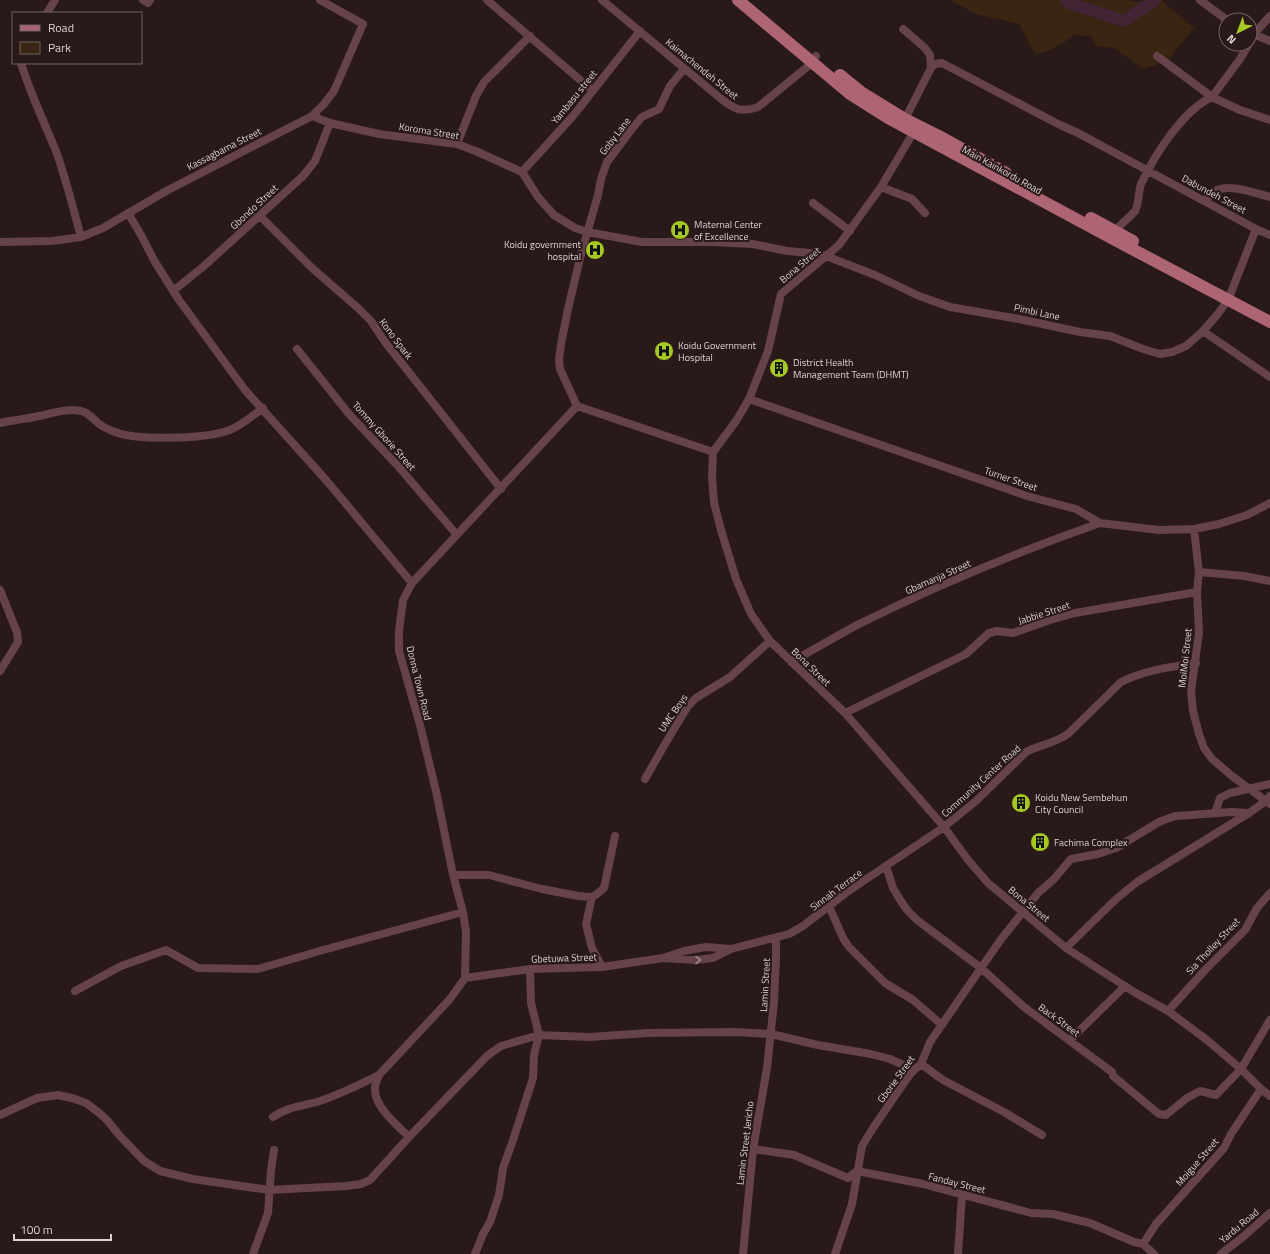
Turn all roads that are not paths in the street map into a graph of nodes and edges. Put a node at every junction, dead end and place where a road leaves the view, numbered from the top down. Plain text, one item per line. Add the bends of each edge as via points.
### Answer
1 (55, 0) edge
2 (320, 0) edge
3 (487, 0) edge
4 (602, 0) edge
5 (738, 0) edge
6 (750, 0) edge
7 (1200, 0) edge
8 (48, 12) edge
9 (1218, 13) edge
10 (1270, 16) edge
11 (764, 17) junction
12 (903, 29) dead end
13 (1258, 30) edge
14 (640, 31) junction
15 (530, 36) junction
16 (1258, 39) edge
17 (1270, 41) edge
18 (1244, 52) edge
19 (1157, 56) dead end
20 (814, 59) junction
21 (21, 64) edge
22 (931, 68) junction
23 (684, 69) junction
24 (593, 90) junction
25 (1212, 97) junction
26 (312, 116) junction
27 (905, 119) junction
28 (1270, 120) edge
29 (330, 122) junction
30 (916, 129) junction
31 (456, 144) junction
32 (1148, 171) junction
33 (522, 172) junction
34 (881, 187) junction
35 (1270, 197) edge
36 (1204, 201) junction
37 (814, 203) dead end
38 (1062, 207) junction
39 (925, 213) dead end
40 (128, 214) junction
41 (260, 216) junction
42 (1256, 229) junction
43 (850, 231) junction
44 (587, 232) junction
45 (1115, 235) junction
46 (1270, 235) edge
47 (81, 236) junction
48 (0, 242) edge
49 (826, 256) junction
50 (173, 291) junction
51 (1230, 297) junction
52 (1270, 314) edge
53 (1270, 322) edge
54 (1203, 331) junction
55 (297, 349) dead end
56 (1270, 377) edge
57 (749, 399) junction
58 (577, 406) junction
59 (263, 408) junction
60 (0, 423) edge
61 (713, 452) junction
62 (501, 489) junction
63 (1270, 503) edge
64 (1100, 523) junction
65 (1194, 529) junction
66 (457, 535) junction
67 (1199, 572) junction
68 (1270, 581) edge
69 (412, 583) junction
70 (0, 590) edge
71 (1197, 592) junction
72 (770, 641) junction
73 (791, 662) junction
74 (1196, 663) junction
75 (0, 671) edge
76 (845, 713) junction
77 (645, 780) dead end
78 (1270, 784) edge
79 (1248, 789) junction
80 (1269, 801) edge
81 (1215, 813) junction
82 (1249, 813) junction
83 (944, 827) junction
84 (615, 836) dead end
85 (886, 866) junction
86 (453, 876) junction
87 (1270, 893) edge
88 (592, 897) junction
89 (829, 906) junction
90 (463, 912) junction
91 (1023, 912) junction
92 (776, 938) junction
93 (1066, 948) junction
94 (731, 949) junction
95 (663, 958) junction
96 (602, 967) junction
97 (981, 968) junction
98 (530, 969) junction
99 (466, 978) junction
100 (1125, 986) junction
101 (75, 991) dead end
102 (1168, 1011) junction
103 (1270, 1020) edge
104 (942, 1025) junction
105 (771, 1034) junction
106 (539, 1035) junction
107 (1070, 1040) junction
108 (920, 1064) junction
109 (1241, 1069) junction
110 (911, 1073) junction
111 (379, 1075) junction
112 (1261, 1089) junction
113 (1270, 1096) edge
114 (0, 1115) edge
115 (274, 1116) dead end
116 (1042, 1135) dead end
117 (409, 1136) junction
118 (753, 1149) junction
119 (274, 1150) dead end
120 (857, 1171) junction
121 (269, 1190) junction
122 (962, 1194) junction
123 (1270, 1213) edge
124 (1143, 1244) junction
125 (252, 1254) edge
126 (475, 1254) edge
127 (743, 1254) edge
128 (835, 1254) edge
129 (958, 1254) edge
130 (1154, 1254) edge
131 (1221, 1254) edge

1 - 8 street
2 - 26 street, Kassagbama Street via 363,24 334,91
3 - 15 street
4 - 14 street, Kaimachendeh Street
5 - 11 main road
6 - 11 main road
7 - 9 street
10 - 13 street
11 - 20 main road
12 - 22 street via 926,48 930,55
14 - 23 street, Kaimachendeh Street
14 - 24 street, Yambasu street
15 - 24 street
15 - 31 street via 484,82
16 - 17 street
18 - 25 street
19 - 25 street
20 - 23 street, Kaimachendeh Street via 758,107 748,110 731,106
20 - 27 main road, Main Kainkordu Road
20 - 30 main road via 862,103
21 - 47 street via 66,181
22 - 27 street
22 - 32 street, Dabundeh Street via 942,63
23 - 44 street, Goby Lane via 670,86 659,109 642,117 607,162 600,179
24 - 33 street, Yambasu street
25 - 28 street
25 - 32 street via 1193,110 1167,139
26 - 29 street, Koroma Street
26 - 40 street, Kassagbama Street via 168,190
27 - 30 main road, Main Kainkordu Road
29 - 31 street, Koroma Street via 379,134
29 - 41 street, Gbondo Street via 310,168
30 - 34 street, Bona Street
30 - 38 main road, Main Kainkordu Road
30 - 38 main road, Main Kainkordu Road via 933,143
31 - 33 street, Koroma Street
32 - 36 street, Dabundeh Street
32 - 45 street via 1141,185 1135,211
33 - 44 street via 538,197 554,215
34 - 39 street via 912,198
34 - 43 street, Bona Street
35 - 36 street via 1222,189
36 - 42 street, Dabundeh Street
37 - 43 street
38 - 45 main road, Main Kainkordu Road
40 - 47 street, Kassagbama Street
40 - 50 street
41 - 50 street, Gbondo Street
41 - 62 street, Kono Spark via 312,268 371,321
42 - 46 street, Dabundeh Street
42 - 51 street, Pimbi Lane
43 - 49 street, Bona Street
44 - 49 street, Pimbi Lane via 642,242 753,244
44 - 58 street, Goby Lane via 560,344 559,360 560,369
45 - 51 main road, Main Kainkordu Road
47 - 48 street, Kassagbama Street via 52,241
49 - 54 street, Pimbi Lane via 950,307 1110,336 1160,354 1186,346
49 - 57 street, Bona Street via 781,294 768,351
50 - 59 street via 245,390
51 - 52 main road, Main Kainkordu Road
51 - 53 main road
51 - 54 street, Pimbi Lane
54 - 56 street
55 - 66 street, Tommy Gborie Street via 349,414
57 - 61 street, Bona Street
57 - 64 street, Turner Street via 1027,496 1076,509
58 - 61 street
58 - 62 street, Donna Town Road
59 - 60 street via 230,429 187,437 121,434 105,428 83,411 72,410
59 - 69 street
61 - 72 street, Bona Street via 714,503 721,530 736,579 751,614
62 - 66 street, Donna Town Road
63 - 65 street, Turner Street via 1247,515
64 - 65 street, Turner Street via 1159,530
64 - 73 street, Gbamanja Street via 1015,554 930,591 856,625
65 - 67 street, MoiMoi Street
66 - 69 street, Donna Town Road
67 - 68 street
67 - 71 street, MoiMoi Street
69 - 86 street, Donna Town Road via 403,600 399,651 436,791
70 - 75 street via 17,632 18,642
71 - 74 street, MoiMoi Street via 1199,633
71 - 76 street, Jabbie Street via 1075,613 1013,633 989,633 966,654
72 - 73 street, Bona Street
72 - 77 street, UMC Boys via 730,676 688,706
73 - 76 street, Bona Street
74 - 79 street, MoiMoi Street via 1192,691 1198,734 1212,759
74 - 83 street, Community Center Road via 1132,676 1121,682 1068,734 1026,752 976,801
76 - 83 street, Bona Street
78 - 79 street
79 - 80 street, MoiMoi Street
79 - 81 street via 1220,798
80 - 82 street
81 - 82 street, Gborie Street
81 - 91 street, Gborie Street via 1175,816 1159,822 1116,848 1071,859
82 - 93 street via 1137,882
83 - 85 street, Sinnah Terrace
83 - 91 street, Bona Street via 988,883
84 - 88 street via 604,888
85 - 89 street, Sinnah Terrace
85 - 97 street, Back Street via 892,888 907,910
86 - 88 street via 489,875 542,889
86 - 90 street, Donna Town Road
87 - 102 street, Sia Tholley Street via 1257,908 1245,930
88 - 96 street via 586,924 592,948
89 - 92 street, Sinnah Terrace via 803,926
89 - 104 street via 849,947 885,983 912,1000
90 - 99 street, Donna Town Road via 466,932
90 - 101 street via 258,969 198,968 166,950 121,966
91 - 93 street, Bona Street
91 - 97 street, Gborie Street
92 - 94 street, Sinnah Terrace
92 - 105 street, Lamin Street via 776,980
93 - 100 street, Bona Street
94 - 95 street, Sinnah Terrace via 706,946
95 -> 94 street, Sinnah Terrace via 706,960
95 - 96 street, Gbetuwa Street
96 - 98 street, Gbetuwa Street
97 - 104 street, Gborie Street
97 - 107 street, Back Street via 1024,1007
98 - 99 street, Gbetuwa Street
98 - 106 street via 531,1003
99 - 111 street via 450,999
100 - 102 street, Bona Street
100 - 107 street
102 - 109 street, Bona Street
103 - 109 street
104 - 108 street, Gborie Street via 930,1042
105 - 106 street via 648,1033 589,1037
105 - 110 street via 890,1059 908,1067
105 - 118 street, Lamin Street Jericho
106 - 117 street via 494,1050
106 - 126 street via 534,1055 533,1078 503,1168 499,1195
107 - 109 street, Back Street via 1112,1072 1113,1076 1159,1114 1166,1115 1200,1091 1216,1095
108 - 110 street, Gborie Street
108 - 116 street via 943,1080
109 - 112 street, Bona Street
110 - 120 street, Gborie Street via 862,1146
111 - 115 street via 346,1092 286,1109
111 - 117 street via 375,1086 378,1104
112 - 113 street, Bona Street
112 - 124 street, Moigue Street via 1224,1148 1156,1224
114 - 121 street via 38,1098 58,1095 72,1098 86,1103 98,1112 144,1161 160,1171 193,1179
117 - 121 street via 379,1172 361,1184
118 - 120 street, Fanday Street via 794,1155 848,1178
118 - 127 street, Lamin Street Jericho
119 - 121 street
120 - 122 street, Fanday Street
120 - 128 street, Gborie Street via 852,1204
121 - 125 street via 268,1213
122 - 124 street, Fanday Street via 1031,1213 1053,1214 1090,1223
122 - 129 street
123 - 131 street, Yardu Road
124 - 130 street, Fanday Street

